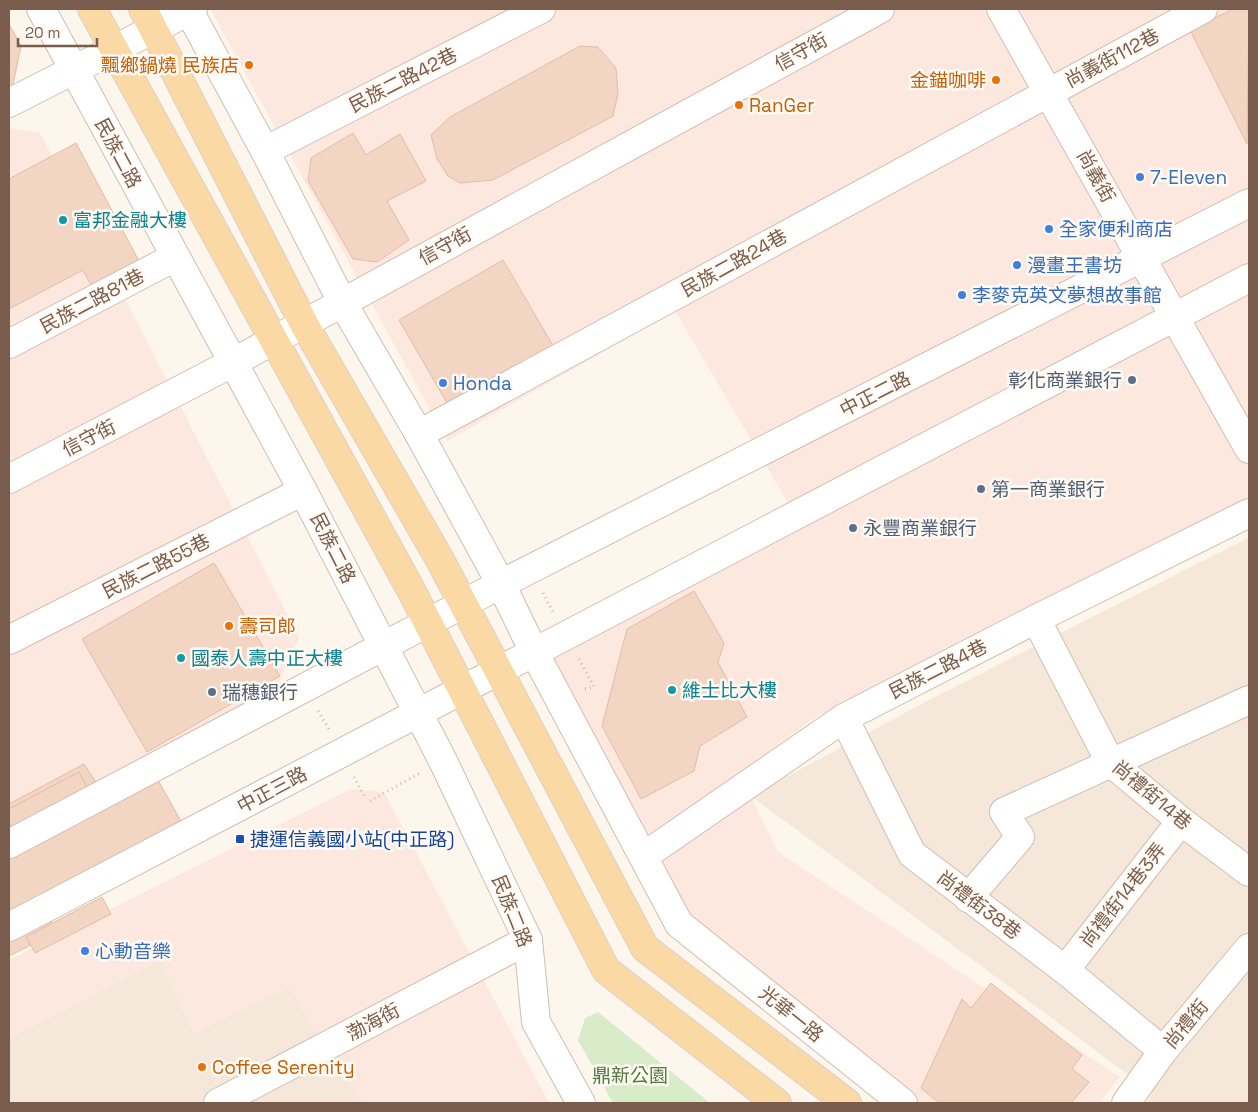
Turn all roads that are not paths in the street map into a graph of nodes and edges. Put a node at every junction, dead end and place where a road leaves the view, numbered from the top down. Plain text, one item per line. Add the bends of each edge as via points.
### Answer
1 (41, 9) edge
2 (92, 9) edge
3 (541, 9) edge
4 (880, 9) edge
5 (1001, 9) edge
6 (1202, 9) edge
7 (190, 10) edge
8 (149, 19) edge
9 (115, 50) junction
10 (74, 71) junction
11 (1049, 92) junction
12 (9, 103) edge
13 (265, 151) junction
14 (1249, 203) edge
15 (174, 257) junction
16 (1142, 258) junction
17 (1249, 278) edge
18 (342, 302) junction
19 (1174, 317) junction
20 (304, 324) junction
21 (272, 339) junction
22 (9, 344) edge
23 (232, 363) junction
24 (420, 434) junction
25 (1249, 449) edge
26 (9, 479) edge
27 (303, 491) junction
28 (1249, 513) edge
29 (501, 584) junction
30 (462, 604) junction
31 (1036, 618) junction
32 (428, 622) junction
33 (9, 640) edge
34 (384, 646) junction
35 (534, 652) junction
36 (497, 672) junction
37 (464, 690) junction
38 (1249, 700) edge
39 (419, 713) junction
40 (844, 718) junction
41 (1110, 762) junction
42 (1181, 821) junction
43 (9, 844) edge
44 (644, 856) junction
45 (1249, 872) edge
46 (968, 898) junction
47 (9, 927) edge
48 (528, 940) junction
49 (1249, 948) edge
50 (1065, 970) junction
51 (1163, 1051) junction
52 (218, 1103) edge
53 (581, 1103) edge
54 (777, 1103) edge
55 (847, 1103) edge
56 (903, 1103) edge
57 (1126, 1103) edge

1 - 10 street, 民族二路
2 - 9 main road
3 - 13 street, 民族二路42巷
4 - 18 street, 信守街
5 - 11 street, 尚義街
6 - 11 street, 尚義街112巷
7 - 8 street
7 - 13 street
8 - 9 street
8 - 20 main road
9 - 10 street
9 - 21 main road
10 - 12 street
10 - 15 street, 民族二路
11 - 16 street, 尚義街
11 - 24 street, 民族二路24巷
13 - 18 street
14 - 16 street, 中正二路
15 - 22 street, 民族二路81巷
15 - 23 street, 民族二路
16 - 19 street, 尚義街
16 - 29 street, 中正二路
17 - 19 street
18 - 20 street, 信守街
18 - 24 street
19 - 25 street, 尚義街
19 - 35 street
20 - 21 street, 信守街
20 - 30 main road via 439,558
21 - 23 street, 信守街
21 - 32 main road
23 - 26 street, 信守街
23 - 27 street, 民族二路
24 - 29 street
27 - 33 street, 民族二路55巷
27 - 34 street, 民族二路
28 - 31 street, 民族二路4巷
29 - 30 street
29 - 35 street
30 - 32 street
30 - 36 main road
31 - 40 street, 民族二路4巷
31 - 41 street, 尚禮街14巷
32 - 34 street
32 - 37 main road
34 - 39 street, 民族二路
34 - 43 street
35 - 36 street, 中正三路
35 - 44 street
36 - 37 street, 中正三路
36 - 55 main road, 光華一路 via 645,948
37 - 39 street, 中正三路
37 - 54 main road via 606,970
38 - 41 street
39 - 47 street, 中正三路
39 - 48 street, 民族二路
40 - 44 street, 民族二路4巷
40 - 46 street, 尚禮街38巷 via 912,854
41 - 42 street, 尚禮街14巷
41 - 46 street via 1004,812 1020,837
42 - 45 street, 尚禮街14巷
42 - 50 street, 尚禮街14巷3弄
44 - 56 street, 光華一路 via 679,924
46 - 50 street, 尚禮街38巷
48 - 52 street, 渤海街
48 - 53 street, 民族二路 via 536,1022
49 - 51 street, 尚禮街
50 - 51 street, 尚禮街38巷
51 - 57 street, 尚禮街

